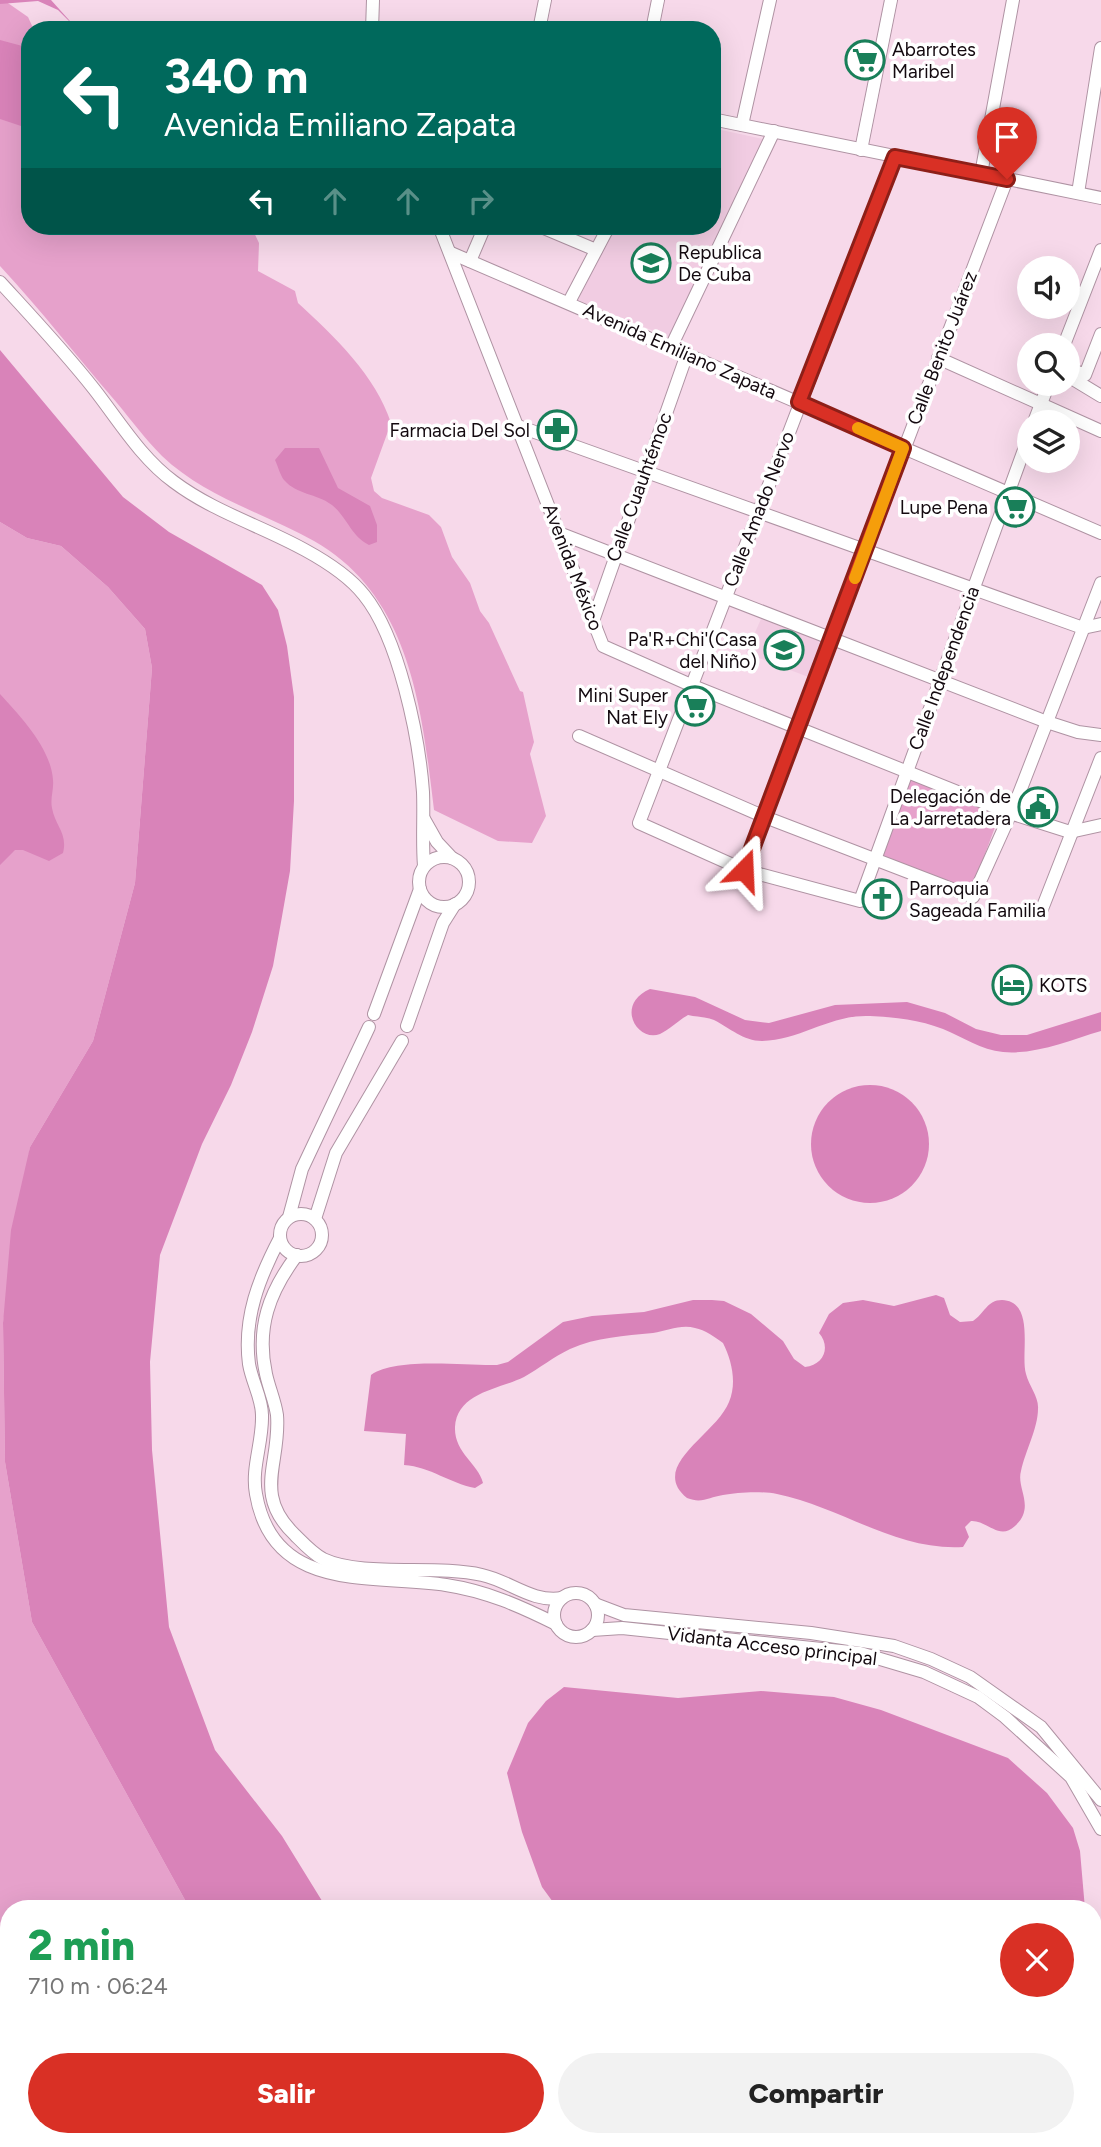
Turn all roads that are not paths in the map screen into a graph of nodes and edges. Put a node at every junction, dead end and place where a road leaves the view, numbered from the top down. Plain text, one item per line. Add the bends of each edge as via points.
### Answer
1 (373, 0) edge
2 (545, 0) edge
3 (658, 0) edge
4 (770, 0) edge
5 (891, 0) edge
6 (1013, 0) edge
7 (372, 21) edge
8 (541, 21) edge
9 (654, 21) edge
10 (1100, 56) edge
11 (721, 121) edge
12 (742, 125) junction
13 (774, 131) junction
14 (861, 150) junction
15 (895, 157) junction
16 (981, 174) junction
17 (1007, 179) junction
18 (1078, 194) junction
19 (1101, 198) edge
20 (443, 235) edge
21 (481, 235) edge
22 (560, 235) edge
23 (604, 235) edge
24 (596, 250) junction
25 (1101, 250) edge
26 (452, 253) junction
27 (470, 261) junction
28 (0, 282) edge
29 (569, 302) junction
30 (1069, 333) edge
31 (1100, 340) edge
32 (671, 347) junction
33 (687, 355) junction
34 (938, 358) junction
35 (1080, 372) edge
36 (1080, 383) edge
37 (1044, 396) edge
38 (1101, 396) edge
39 (799, 402) junction
40 (1041, 404) junction
41 (1039, 410) edge
42 (519, 426) junction
43 (1101, 431) edge
44 (903, 448) junction
45 (1017, 467) edge
46 (643, 473) junction
47 (1007, 492) junction
48 (756, 512) junction
49 (559, 533) junction
50 (1101, 533) edge
51 (864, 551) junction
52 (615, 553) junction
53 (1101, 583) edge
54 (972, 589) junction
55 (726, 598) junction
56 (593, 621) junction
57 (1101, 624) edge
58 (1083, 628) junction
59 (833, 640) junction
60 (940, 680) junction
61 (693, 686) junction
62 (1048, 722) junction
63 (800, 727) junction
64 (1101, 735) edge
65 (579, 736) dead end
66 (1101, 758) edge
67 (658, 770) junction
68 (907, 770) junction
69 (1010, 813) junction
70 (765, 817) junction
71 (424, 819) junction
72 (1101, 825) edge
73 (1070, 832) junction
74 (452, 858) junction
75 (876, 862) junction
76 (424, 866) junction
77 (744, 870) junction
78 (420, 889) junction
79 (455, 904) junction
80 (1042, 909) dead end
81 (374, 1014) dead end
82 (407, 1026) dead end
83 (369, 1027) dead end
84 (402, 1041) dead end
85 (289, 1217) junction
86 (315, 1219) junction
87 (280, 1238) junction
88 (297, 1255) junction
89 (562, 1598) junction
90 (595, 1604) junction
91 (556, 1623) junction
92 (592, 1630) junction
93 (1101, 1800) edge
94 (1101, 1829) edge

1 - 7 street
2 - 8 street
3 - 9 street
4 - 12 street
5 - 14 street
6 - 16 street
10 - 18 street
11 - 12 street
12 - 13 street
13 - 14 street
13 - 32 street
14 - 15 street
15 - 16 street
15 - 39 street, Calle Amado Nervo
16 - 17 street
17 - 18 street
17 - 34 street, Calle Benito Juárez
18 - 19 street
20 - 26 street, Avenida México
21 - 27 street
22 - 24 street
23 - 24 street
24 - 29 street
25 - 30 street
26 - 27 street, Avenida Emiliano Zapata
26 - 42 street, Avenida México
27 - 29 street, Avenida Emiliano Zapata
28 - 71 street via 54,339 145,456 172,481 213,508 305,550 347,577 365,595 379,617 405,694 415,736
29 - 32 street, Avenida Emiliano Zapata
31 - 35 street via 1085,374
32 - 33 street, Avenida Emiliano Zapata
33 - 39 street, Avenida Emiliano Zapata
33 - 46 street, Calle Cuauhtémoc
34 - 40 street
34 - 44 street, Calle Benito Juárez
36 - 38 street
37 - 40 street
39 - 44 street, Avenida Emiliano Zapata
39 - 48 street, Calle Amado Nervo
40 - 41 street
40 - 43 street
42 - 46 street
42 - 49 street, Avenida México
44 - 47 street, Avenida Emiliano Zapata
44 - 51 street, Calle Benito Juárez
45 - 47 street, Calle Independencia
46 - 48 street
46 - 52 street, Calle Cuauhtémoc
47 - 50 street, Avenida Emiliano Zapata
47 - 54 street, Calle Independencia
48 - 51 street
48 - 55 street, Calle Amado Nervo
49 - 52 street
49 - 56 street, Avenida México
51 - 54 street
51 - 59 street, Calle Benito Juárez
52 - 55 street
52 - 56 street, Calle Cuauhtémoc
53 - 58 street
54 - 58 street
54 - 60 street, Calle Independencia
55 - 59 street
55 - 61 street, Calle Amado Nervo
56 - 61 street, Avenida México via 608,650
57 - 58 street
58 - 62 street
59 - 60 street
59 - 63 street, Calle Benito Juárez
60 - 62 street
60 - 68 street, Calle Independencia
61 - 63 street, Avenida México
61 - 67 street, Calle Amado Nervo
62 - 64 street
62 - 69 street
63 - 68 street, Avenida México
63 - 70 street, Calle Benito Juárez
65 - 67 street
66 - 73 street
67 - 70 street
67 - 77 street, Calle Amado Nervo via 639,822
68 - 69 street, Avenida México
68 - 75 street, Calle Independencia
69 - 73 street, Avenida México
69 - 75 street via 973,897
70 - 75 street
70 - 77 street, Calle Benito Juárez
71 - 74 street
71 - 76 street
72 - 73 street
73 - 80 street
74 - 76 street via 437,858
74 - 79 street via 465,869 468,884
75 - 77 street, Calle Independencia via 860,901
76 - 78 street
78 - 79 street via 434,905
78 - 81 street
79 - 82 street via 443,923
83 - 85 street, Vidanta Acceso principal via 314,1142
84 - 86 street via 336,1153
85 - 86 street via 302,1213
85 - 87 street, Vidanta Acceso principal via 281,1226
86 - 88 street via 322,1231 320,1244 310,1254
87 - 88 street via 286,1250
87 - 91 street, Vidanta Acceso principal via 261,1273 247,1337 249,1366 262,1410 256,1495 271,1534 297,1561 320,1573 471,1590 499,1597
88 - 89 street via 266,1308 261,1347 277,1417 271,1495 285,1525 324,1559 351,1566 482,1575 548,1601
89 - 90 street via 582,1594
89 - 91 street via 555,1609
90 - 92 street via 598,1616
90 - 93 street via 624,1615 894,1646 931,1659 970,1677 1041,1727
91 - 92 street, Vidanta Acceso principal via 572,1637
92 - 94 street, Vidanta Acceso principal via 622,1628 890,1660 978,1697 1006,1717 1071,1777

